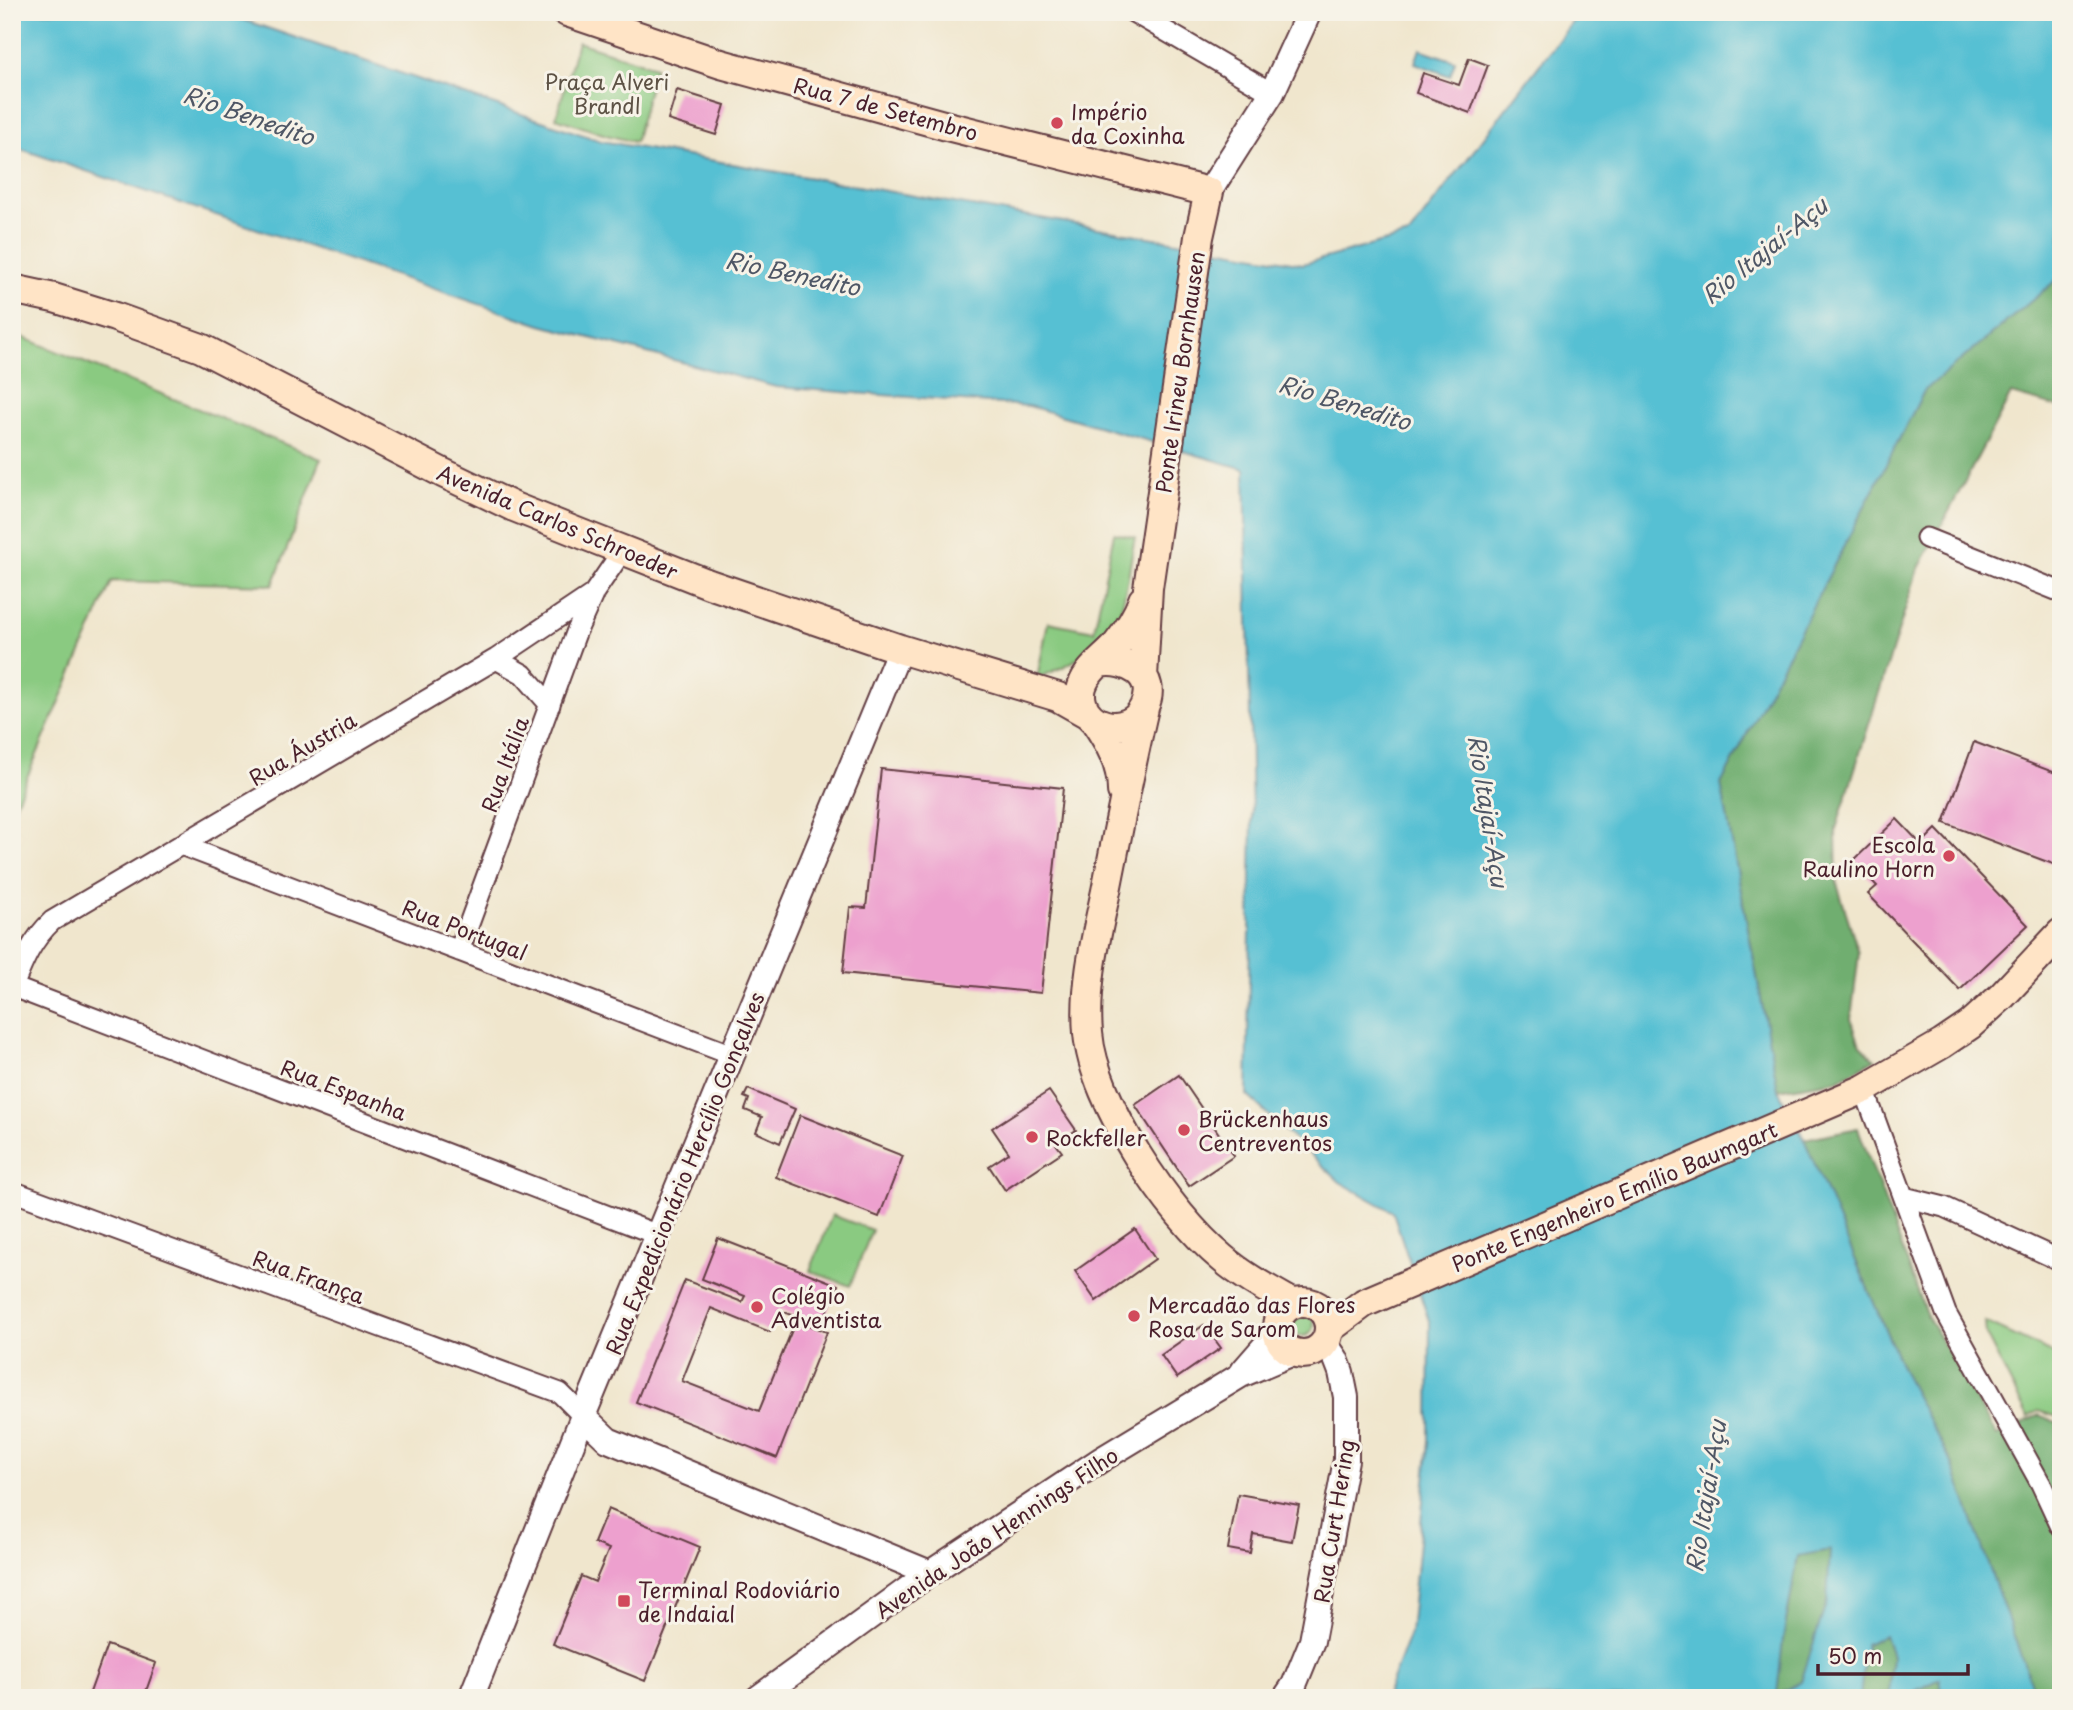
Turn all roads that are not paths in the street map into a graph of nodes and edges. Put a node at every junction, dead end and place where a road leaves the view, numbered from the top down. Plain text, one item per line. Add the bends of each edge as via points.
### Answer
1 (567, 12) edge
2 (1133, 12) edge
3 (1310, 12) edge
4 (1272, 93) junction
5 (1209, 191) junction
6 (12, 289) edge
7 (1926, 538) dead end
8 (623, 550) junction
9 (1148, 588) junction
10 (2061, 592) edge
11 (593, 594) junction
12 (900, 649) junction
13 (496, 659) junction
14 (1095, 667) junction
15 (1143, 677) junction
16 (1040, 691) junction
17 (550, 705) junction
18 (1144, 708) junction
19 (1091, 717) junction
20 (1122, 807) junction
21 (181, 845) junction
22 (2061, 933) edge
23 (459, 951) junction
24 (13, 988) edge
25 (732, 1055) junction
26 (1864, 1089) junction
27 (12, 1191) edge
28 (1904, 1197) junction
29 (658, 1235) junction
30 (2061, 1261) edge
31 (1302, 1326) junction
32 (583, 1416) junction
33 (2061, 1527) edge
34 (930, 1573) junction
35 (471, 1698) edge
36 (758, 1698) edge
37 (1285, 1698) edge

1 - 5 main road, Rua 7 de Setembro via 746,71
2 - 4 street
3 - 4 street
4 - 5 street
5 - 9 main road, Ponte Irineu Bornhausen
6 - 8 main road, Avenida Carlos Schroeder via 115,317 201,348 514,507
7 - 10 street
8 - 11 street, Rua Áustria
8 - 12 main road, Avenida Carlos Schroeder
9 - 14 main road via 1129,628
9 - 15 main road
11 - 13 street, Rua Áustria
11 - 17 street, Rua Itália
12 - 16 main road, Avenida Carlos Schroeder
12 - 25 street, Rua Expedicionário Hercílio Gonçalves
13 - 17 street via 523,674
13 - 21 street, Rua Áustria
14 - 15 main road via 1112,661 1124,663
14 - 16 main road via 1075,681
14 - 19 main road via 1081,693
15 - 18 main road via 1147,687
16 - 19 main road, Avenida Carlos Schroeder
17 - 23 street, Rua Itália
18 - 19 main road via 1137,718 1116,727
18 - 20 main road
19 - 20 main road via 1117,761
20 - 31 main road via 1087,983 1091,1055 1117,1121 1199,1237
21 - 23 street, Rua Portugal
21 - 24 street, Rua Áustria via 52,921 27,952
22 - 26 main road, Ponte Engenheiro Emílio Baumgart via 1970,1025
23 - 25 street, Rua Portugal
24 - 29 street, Rua Espanha
25 - 29 street, Rua Expedicionário Hercílio Gonçalves
26 - 28 street
26 - 31 main road, Ponte Engenheiro Emílio Baumgart
27 - 32 street, Rua França via 559,1392
28 - 30 street via 1944,1207
28 - 33 street via 1946,1313
29 - 32 street, Rua Expedicionário Hercílio Gonçalves
31 - 34 street, Avenida João Hennings Filho via 1241,1375 1102,1459
31 - 37 street, Rua Curt Hering via 1336,1359 1341,1372 1346,1397 1346,1460 1312,1641
32 - 34 street via 608,1440
32 - 35 street, Rua Expedicionário Hercílio Gonçalves
34 - 36 street, Avenida João Hennings Filho

